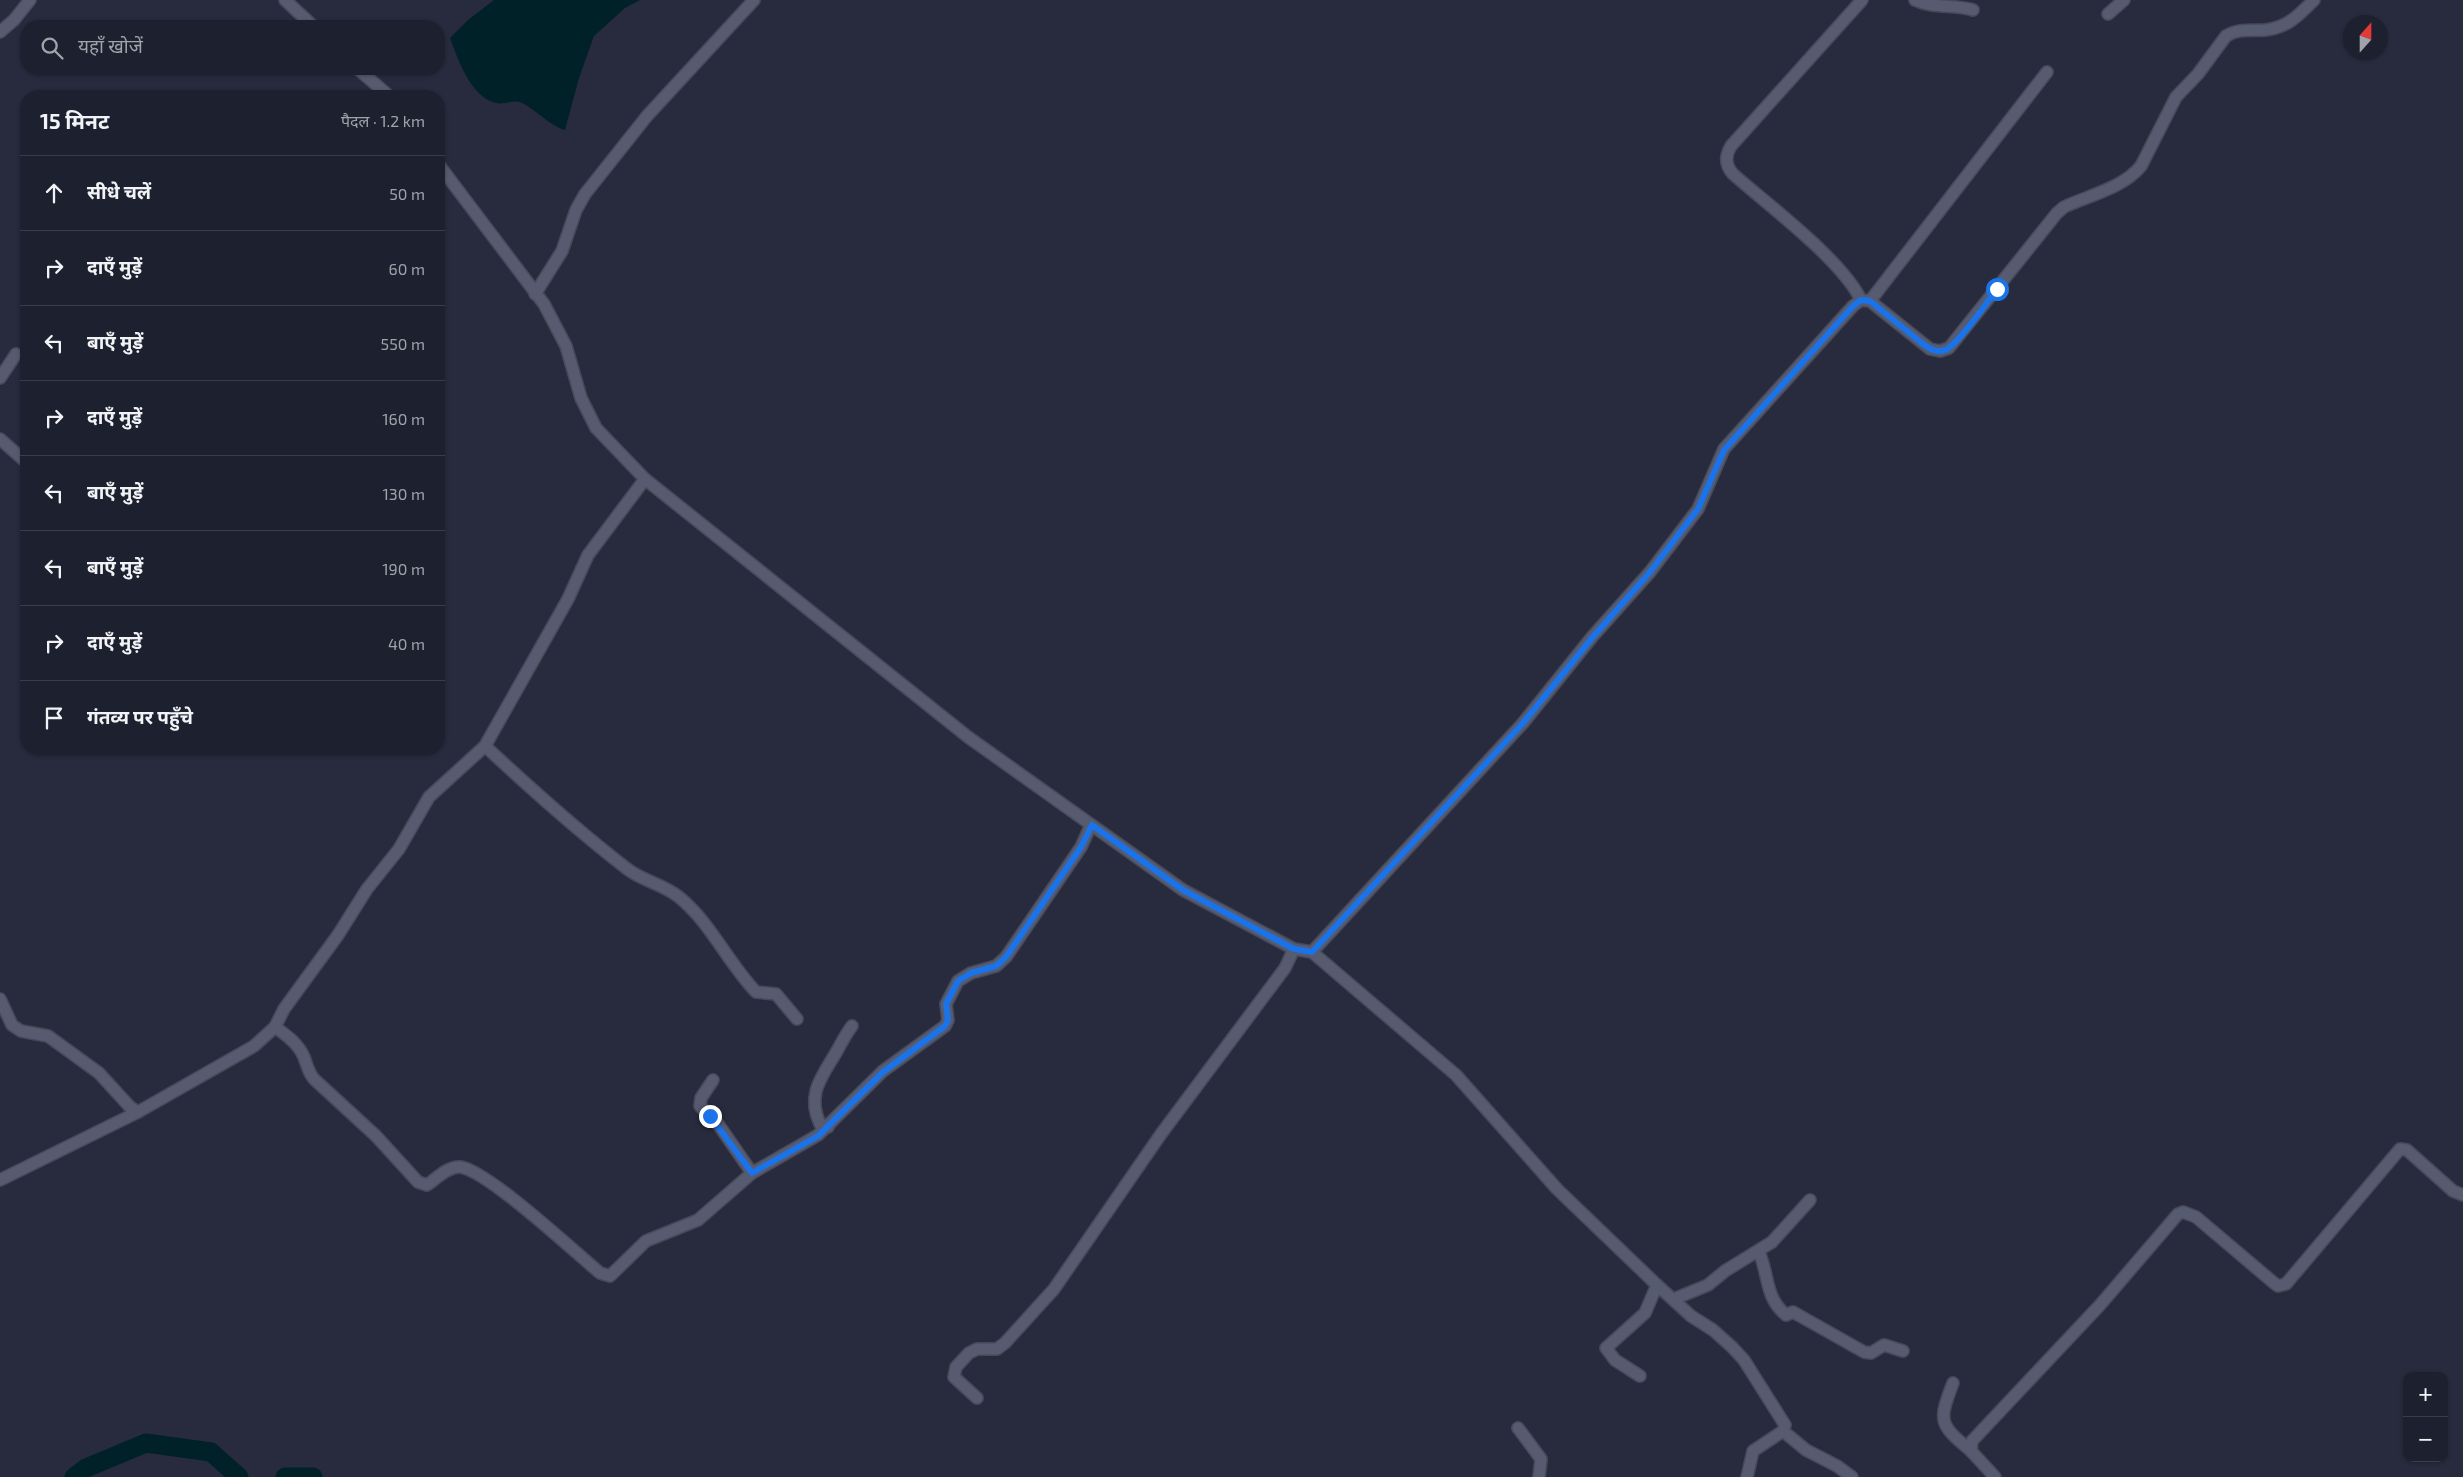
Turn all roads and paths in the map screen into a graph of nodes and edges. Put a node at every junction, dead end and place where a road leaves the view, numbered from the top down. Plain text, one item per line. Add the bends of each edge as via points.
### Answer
1 (30, 0) edge
2 (285, 0) edge
3 (754, 0) edge
4 (1862, 0) edge
5 (1915, 0) edge
6 (2124, 0) edge
7 (2314, 0) edge
8 (1973, 10) dead end
9 (2108, 14) dead end
10 (307, 20) edge
11 (0, 32) edge
12 (2047, 72) dead end
13 (365, 75) edge
14 (382, 90) edge
15 (445, 178) edge
16 (535, 294) junction
17 (1865, 301) junction
18 (16, 354) dead end
19 (0, 378) edge
20 (0, 439) edge
21 (20, 457) edge
22 (645, 479) junction
23 (484, 746) junction
24 (1092, 825) junction
25 (1294, 949) junction
26 (1312, 952) junction
27 (0, 999) edge
28 (797, 1019) dead end
29 (852, 1026) dead end
30 (275, 1027) junction
31 (713, 1080) dead end
32 (138, 1112) junction
33 (828, 1127) junction
34 (752, 1173) junction
35 (0, 1180) edge
36 (2463, 1195) edge
37 (1810, 1200) dead end
38 (1759, 1252) junction
39 (1657, 1285) junction
40 (1674, 1298) junction
41 (1903, 1351) dead end
42 (1640, 1376) dead end
43 (1953, 1383) dead end
44 (977, 1398) dead end
45 (1518, 1428) dead end
46 (1783, 1431) junction
47 (1972, 1451) junction
48 (1539, 1477) edge
49 (1747, 1477) edge
50 (1852, 1477) edge
51 (1995, 1477) edge

1 - 11 street
2 - 10 street
3 - 16 street via 646,116 585,194 562,251
4 - 17 street via 1731,146 1726,156 1733,174 1810,242
5 - 8 street via 1932,7 1955,5
6 - 9 street
7 - 17 street via 2291,22 2226,36 2176,97 2134,174 2057,213 1949,348 1940,351 1930,349
12 - 17 street
13 - 14 street
15 - 16 street
16 - 22 street via 557,325 596,428
17 - 26 street via 1853,306 1724,450 1698,509 1650,572 1523,723
18 - 19 street
20 - 21 street
22 - 23 street via 588,555 568,599
22 - 24 street via 968,737
23 - 28 street via 626,868 679,897 756,992 774,993
23 - 30 street via 429,797 399,849 367,889
24 - 25 street via 1183,890
24 - 33 street via 1081,847 1006,957 996,966 971,973 958,981 946,1004 948,1020 945,1026 883,1072
25 - 26 street
25 - 44 street via 1279,976 1161,1134 1054,1289 1005,1344 992,1350 978,1349 960,1361 954,1377
26 - 39 street via 1456,1075 1557,1190
27 - 32 street via 12,1025 21,1031 48,1036 99,1073
29 - 33 street via 825,1066 815,1097 815,1113 820,1124
30 - 32 street via 254,1046
30 - 34 street via 296,1044 314,1079 376,1136 418,1182 427,1185 458,1167 477,1174 606,1276 610,1276 646,1241 704,1216
31 - 34 street via 700,1098 700,1106 718,1124
32 - 35 street
33 - 34 street
36 - 47 street via 2453,1191 2407,1150 2400,1149 2282,1286 2274,1284 2196,1217 2183,1212 2178,1214 2100,1305 1972,1441
37 - 38 street via 1785,1230
38 - 40 street via 1725,1271 1708,1285
38 - 41 street via 1767,1270 1772,1301 1786,1314 1793,1312 1864,1352 1884,1345
39 - 40 street
39 - 42 street via 1645,1313 1606,1348 1615,1360
40 - 46 street via 1744,1360 1784,1422
43 - 47 street via 1942,1417 1953,1436
45 - 48 street via 1540,1459
46 - 49 street via 1753,1451
46 - 50 street via 1806,1450
47 - 51 street

